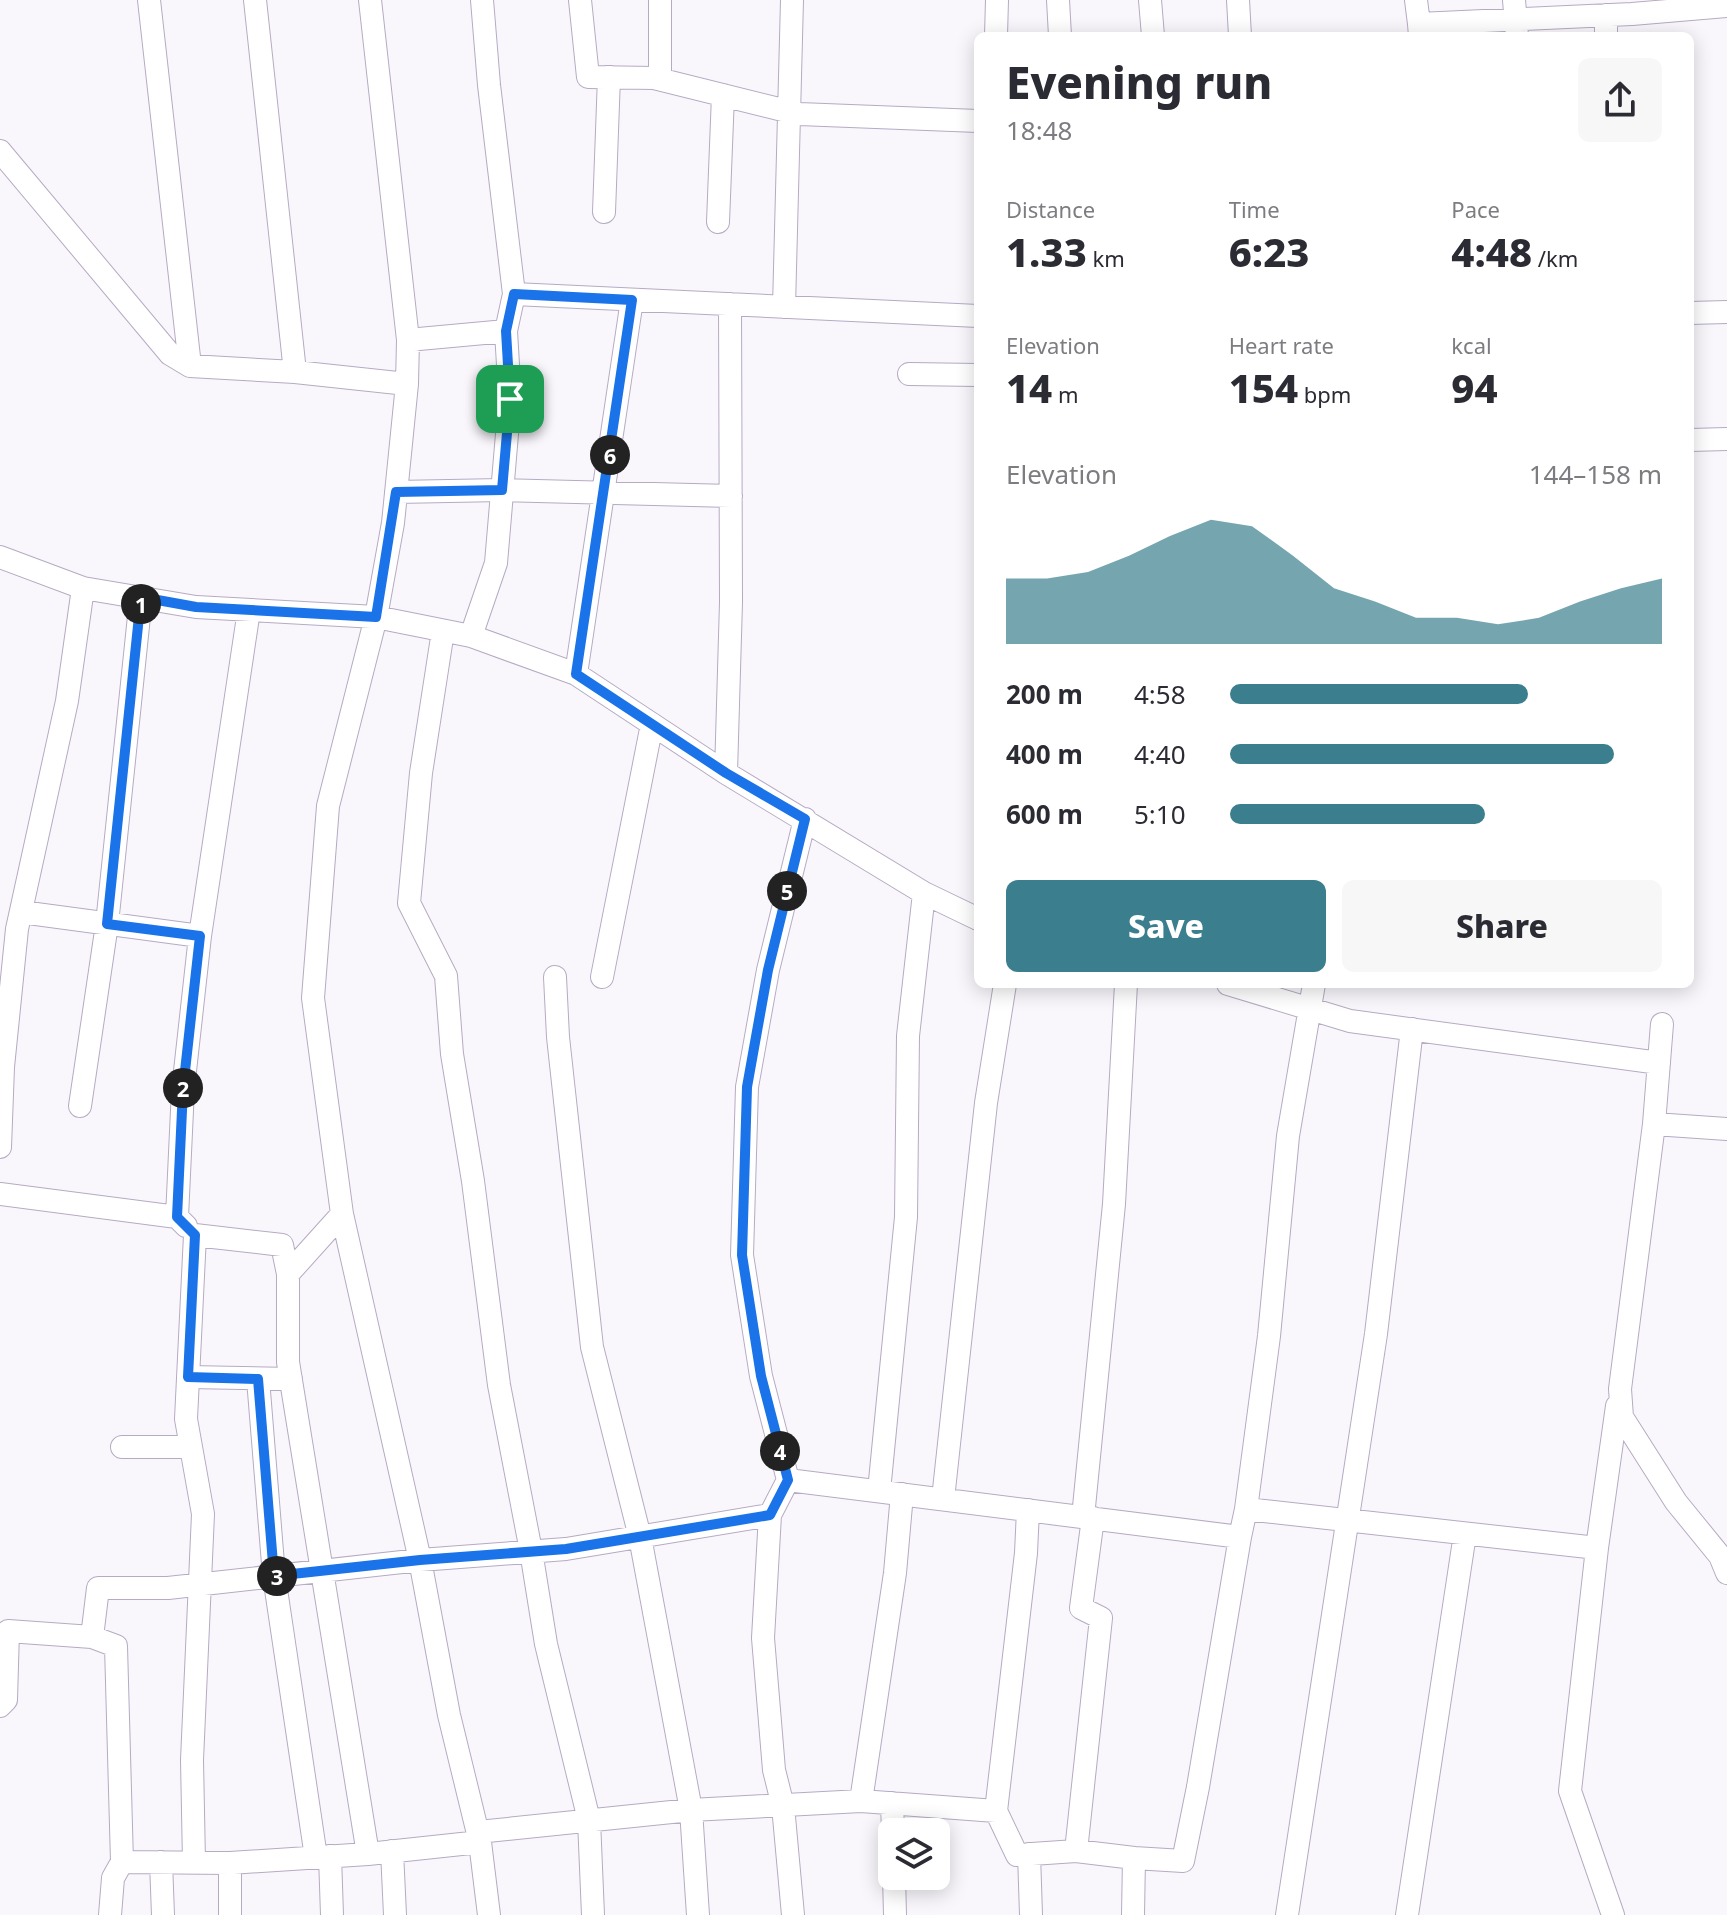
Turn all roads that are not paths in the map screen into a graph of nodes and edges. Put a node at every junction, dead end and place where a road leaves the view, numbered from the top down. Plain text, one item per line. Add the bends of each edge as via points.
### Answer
1 (149, 0) edge
2 (255, 0) edge
3 (370, 0) edge
4 (482, 0) edge
5 (580, 0) edge
6 (660, 0) edge
7 (792, 0) edge
8 (997, 0) edge
9 (1058, 0) edge
10 (1150, 0) edge
11 (1238, 0) edge
12 (1416, 0) edge
13 (1727, 6) edge
14 (1631, 7) edge
15 (1516, 18) edge
16 (1606, 26) edge
17 (1420, 30) edge
18 (996, 32) edge
19 (1060, 32) edge
20 (1153, 32) edge
21 (1240, 32) edge
22 (609, 77) junction
23 (660, 79) junction
24 (723, 95) junction
25 (790, 112) junction
26 (974, 121) edge
27 (0, 151) edge
28 (604, 212) dead end
29 (718, 222) dead end
30 (514, 294) junction
31 (632, 300) junction
32 (730, 304) junction
33 (784, 307) junction
34 (1727, 312) edge
35 (1694, 313) edge
36 (974, 316) edge
37 (506, 331) junction
38 (408, 340) junction
39 (190, 366) junction
40 (295, 372) junction
41 (909, 374) dead end
42 (974, 375) edge
43 (407, 384) junction
44 (1727, 439) edge
45 (1694, 440) edge
46 (502, 490) junction
47 (396, 492) junction
48 (604, 493) junction
49 (731, 496) junction
50 (0, 557) edge
51 (83, 588) junction
52 (141, 597) junction
53 (249, 610) junction
54 (376, 617) junction
55 (443, 631) junction
56 (471, 636) junction
57 (576, 674) junction
58 (652, 724) junction
59 (726, 773) junction
60 (805, 819) junction
61 (924, 893) junction
62 (21, 912) junction
63 (974, 917) edge
64 (107, 924) junction
65 (200, 936) junction
66 (555, 977) dead end
67 (602, 977) dead end
68 (1004, 988) edge
69 (1126, 988) edge
70 (1242, 988) edge
71 (1313, 988) edge
72 (1310, 1008) junction
73 (1662, 1024) dead end
74 (1412, 1029) junction
75 (1659, 1063) junction
76 (80, 1106) dead end
77 (1654, 1124) junction
78 (1727, 1129) edge
79 (0, 1147) edge
80 (0, 1194) edge
81 (342, 1214) junction
82 (177, 1217) junction
83 (195, 1235) junction
84 (288, 1274) junction
85 (188, 1377) junction
86 (258, 1379) junction
87 (291, 1379) junction
88 (1620, 1389) junction
89 (122, 1447) dead end
90 (191, 1447) junction
91 (788, 1480) junction
92 (879, 1491) junction
93 (902, 1494) junction
94 (943, 1499) junction
95 (1246, 1509) junction
96 (1028, 1510) junction
97 (770, 1515) junction
98 (1088, 1517) junction
99 (1348, 1521) junction
100 (1465, 1534) junction
101 (640, 1537) junction
102 (1240, 1537) junction
103 (1597, 1548) junction
104 (531, 1551) junction
105 (420, 1560) junction
106 (322, 1571) junction
107 (1727, 1573) edge
108 (274, 1576) junction
109 (202, 1585) junction
110 (4, 1630) edge
111 (92, 1637) junction
112 (0, 1706) edge
113 (861, 1801) junction
114 (892, 1803) junction
115 (783, 1806) junction
116 (691, 1810) junction
117 (996, 1811) junction
118 (893, 1818) edge
119 (589, 1820) junction
120 (479, 1837) junction
121 (392, 1851) junction
122 (1076, 1851) junction
123 (368, 1854) junction
124 (1029, 1854) junction
125 (323, 1857) junction
126 (1134, 1858) junction
127 (122, 1862) junction
128 (161, 1862) junction
129 (194, 1862) junction
130 (230, 1863) junction
131 (894, 1890) edge
132 (110, 1915) edge
133 (163, 1915) edge
134 (230, 1915) edge
135 (332, 1915) edge
136 (395, 1915) edge
137 (489, 1915) edge
138 (593, 1915) edge
139 (698, 1915) edge
140 (793, 1915) edge
141 (895, 1915) edge
142 (1031, 1915) edge
143 (1133, 1915) edge
144 (1287, 1915) edge
145 (1407, 1915) edge
146 (1613, 1915) edge

1 - 39 street
2 - 40 street
3 - 38 street
4 - 30 street
5 - 22 street via 588,77
6 - 23 street
7 - 25 street
8 - 18 street
9 - 19 street
10 - 20 street
11 - 21 street
12 - 17 street
13 - 14 street
14 - 16 street
15 - 16 street
15 - 17 street
22 - 23 street
22 - 28 street
23 - 24 street
24 - 25 street
24 - 29 street
25 - 26 street
25 - 33 street
27 - 39 street via 170,354
30 - 31 street
30 - 37 street
31 - 32 street
31 - 48 street
32 - 33 street
32 - 49 street
33 - 36 street
34 - 35 street
37 - 38 street
37 - 46 street via 510,399
38 - 43 street
39 - 40 street
40 - 43 street
41 - 42 street
43 - 47 street
44 - 45 street
46 - 47 street
46 - 48 street
46 - 56 street via 496,563
47 - 54 street
48 - 49 street
48 - 57 street
49 - 59 street
50 - 51 street
51 - 52 street
51 - 62 street via 67,701
52 - 53 street
52 - 64 street
53 - 54 street
53 - 65 street
54 - 55 street
54 - 81 street via 328,806 313,998
55 - 56 street
55 - 104 street via 421,773 409,903 446,976 452,1054 499,1385
56 - 57 street
57 - 58 street
58 - 59 street
58 - 67 street
59 - 60 street
60 - 61 street
60 - 91 street via 768,970 747,1087 742,1255 761,1376
61 - 63 street
61 - 92 street via 908,1036 906,1217
62 - 64 street
62 - 79 street via 3,1067
64 - 65 street
64 - 76 street
65 - 82 street via 183,1089
66 - 101 street via 592,1347
68 - 94 street via 986,1103
69 - 98 street
70 - 72 street
71 - 72 street
72 - 74 street via 1350,1021
72 - 95 street via 1288,1136
73 - 75 street
74 - 75 street
74 - 99 street
75 - 77 street
77 - 78 street
77 - 88 street
80 - 82 street
81 - 84 street
81 - 105 street
82 - 83 street
83 - 84 street via 282,1245
83 - 85 street
84 - 87 street
85 - 86 street
85 - 90 street
86 - 87 street
86 - 108 street
87 - 106 street
88 - 103 street
88 - 107 street via 1622,1417
89 - 90 street
90 - 109 street via 203,1514
91 - 92 street
91 - 97 street
92 - 93 street
93 - 94 street
93 - 113 street
94 - 96 street
95 - 99 street
95 - 102 street
96 - 98 street
96 - 117 street
97 - 101 street
97 - 115 street via 763,1638 774,1770
98 - 102 street
98 - 122 street via 1081,1608 1101,1618
99 - 100 street
99 - 144 street
100 - 103 street
100 - 145 street
101 - 104 street
101 - 116 street
102 - 126 street via 1183,1861
103 - 146 street via 1570,1791
104 - 105 street
104 - 119 street via 546,1644
105 - 106 street
105 - 120 street
106 - 108 street
106 - 123 street
108 - 109 street
108 - 125 street
109 - 111 street via 98,1588
109 - 129 street via 192,1760
110 - 111 street
110 - 112 street via 6,1700
111 - 127 street via 116,1646
113 - 114 street
113 - 115 street
114 - 117 street
114 - 118 street
115 - 116 street
115 - 140 street
116 - 119 street
116 - 139 street
117 - 124 street via 1017,1855
119 - 120 street
119 - 138 street
120 - 121 street
120 - 137 street
121 - 123 street
121 - 136 street
122 - 124 street
122 - 126 street
123 - 125 street
124 - 142 street
125 - 130 street
125 - 135 street
126 - 143 street
127 - 128 street
127 - 132 street via 113,1878
128 - 129 street
128 - 133 street
129 - 130 street
130 - 134 street
131 - 141 street

